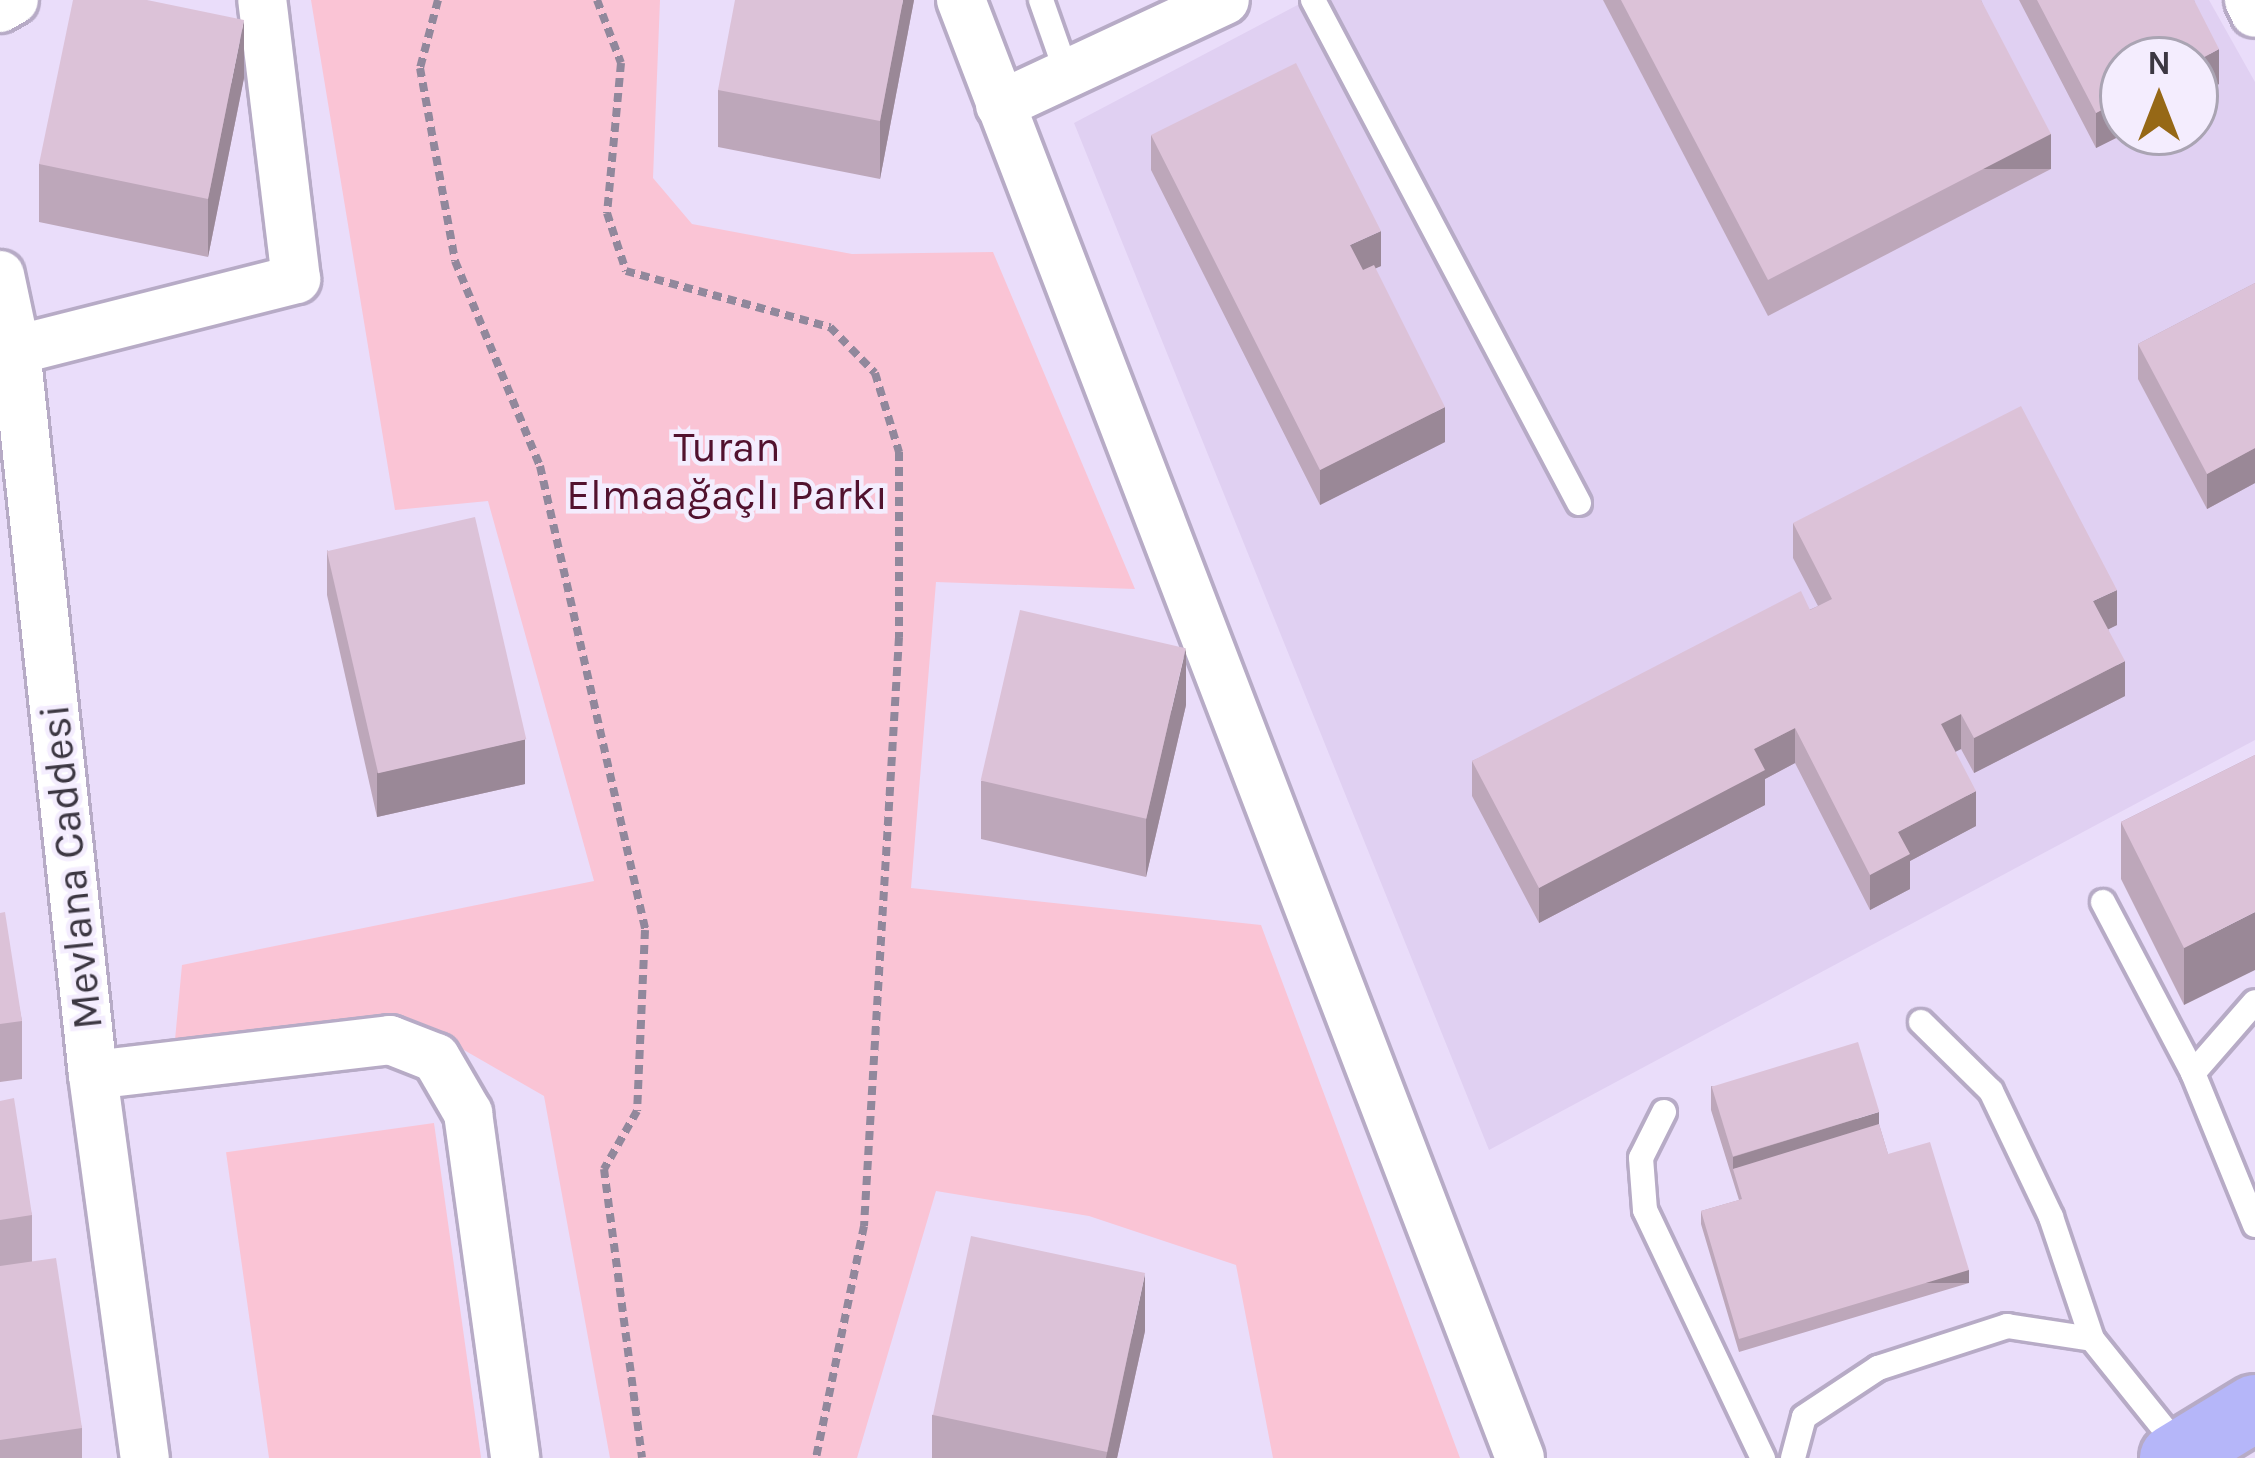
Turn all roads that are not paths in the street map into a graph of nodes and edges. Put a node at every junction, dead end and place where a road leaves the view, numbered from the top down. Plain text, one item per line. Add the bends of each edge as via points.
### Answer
1 (14, 0) edge
2 (262, 0) edge
3 (961, 0) edge
4 (1041, 0) edge
5 (1225, 0) edge
6 (1313, 0) edge
7 (2248, 0) edge
8 (0, 8) edge
9 (2255, 13) edge
10 (1066, 74) junction
11 (1000, 105) junction
12 (0, 275) edge
13 (16, 350) junction
14 (1580, 503) dead end
15 (2103, 902) dead end
16 (2255, 1002) edge
17 (1921, 1022) dead end
18 (2193, 1073) junction
19 (93, 1075) junction
20 (1664, 1112) dead end
21 (2249, 1183) edge
22 (2255, 1225) edge
23 (2092, 1339) junction
24 (2255, 1360) edge
25 (2211, 1435) edge
26 (146, 1458) edge
27 (515, 1458) edge
28 (1520, 1458) edge
29 (1763, 1458) edge
30 (1793, 1458) edge

1 - 8 street
2 - 13 street via 296,279
3 - 11 street
4 - 10 lane
5 - 10 street
6 - 14 lane
7 - 9 street
10 - 11 street
11 - 28 street
12 - 13 street, Mevlana Caddesi
13 - 19 street, Mevlana Caddesi
15 - 18 lane
16 - 18 lane
17 - 23 lane via 1991,1091 2051,1217
18 - 21 lane
19 - 26 street, Mevlana Caddesi
19 - 27 street via 390,1040 436,1058 468,1113
20 - 29 lane via 1641,1157 1645,1210
21 - 22 lane
23 - 25 lane
23 - 30 lane via 2007,1326 1878,1369 1804,1417
24 - 25 main road

